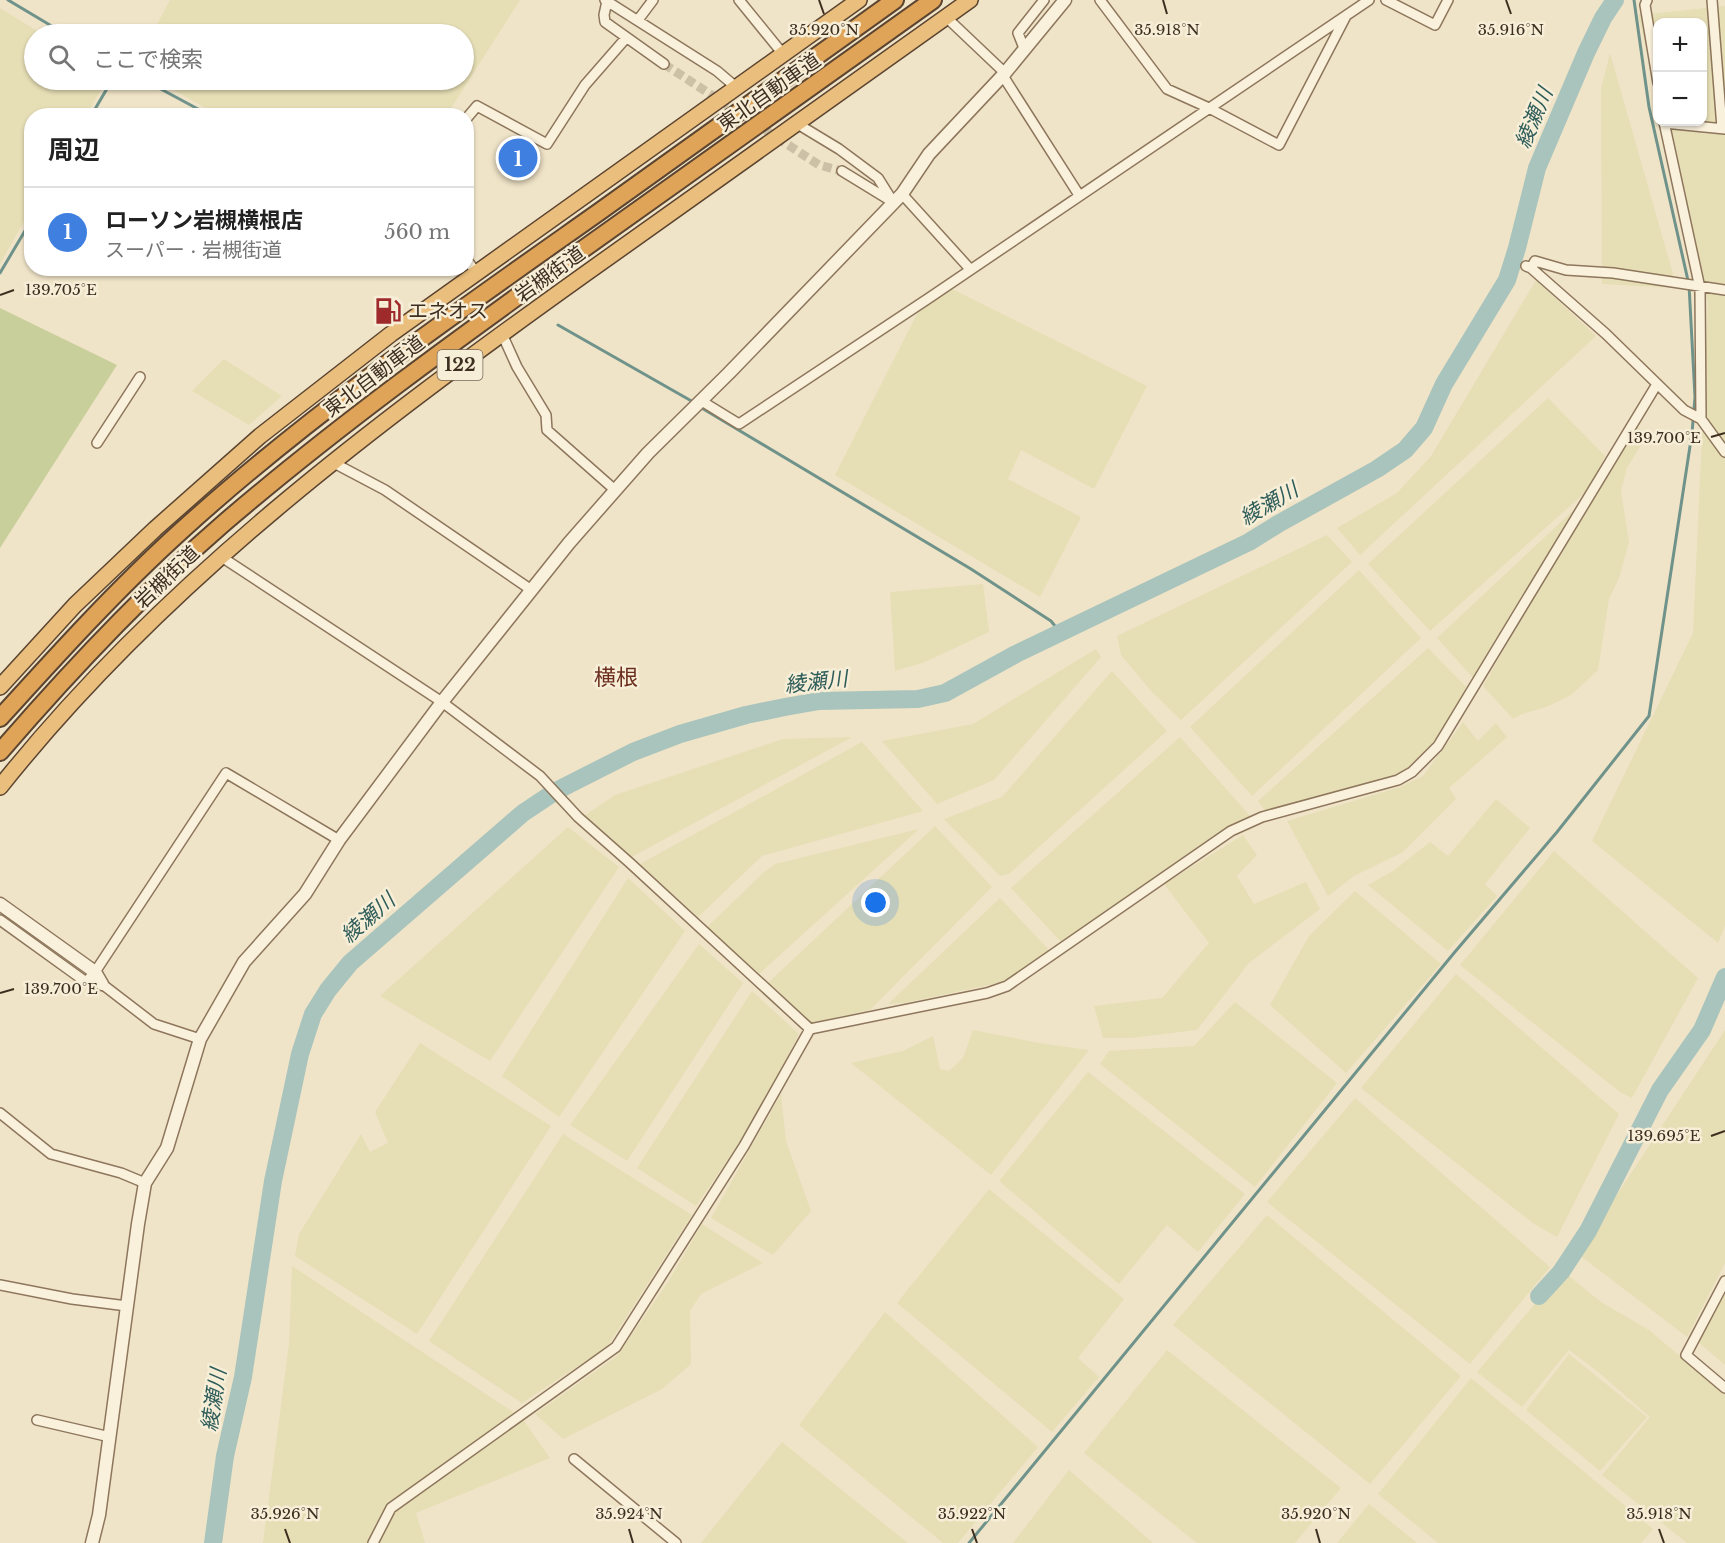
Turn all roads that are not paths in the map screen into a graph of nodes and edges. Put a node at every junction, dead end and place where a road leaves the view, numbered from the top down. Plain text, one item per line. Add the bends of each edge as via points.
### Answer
1 (606, 0) edge
2 (653, 0) edge
3 (739, 0) edge
4 (859, 0) edge
5 (895, 0) edge
6 (933, 0) edge
7 (970, 0) edge
8 (1044, 0) edge
9 (1065, 0) edge
10 (1100, 0) edge
11 (1369, 0) edge
12 (1386, 0) edge
13 (1448, 0) edge
14 (1647, 0) edge
15 (1712, 0) edge
16 (1348, 14) junction
17 (946, 17) junction
18 (638, 20) junction
19 (626, 38) junction
20 (1024, 48) junction
21 (783, 54) junction
22 (664, 64) tunnel mouth
23 (1656, 72) edge
24 (1005, 73) junction
25 (737, 88) junction
26 (1209, 108) junction
27 (474, 110) edge
28 (796, 123) junction
29 (1665, 126) edge
30 (1704, 126) edge
31 (1724, 128) edge
32 (842, 171) tunnel mouth
33 (1079, 195) junction
34 (898, 198) junction
35 (474, 269) edge
36 (970, 269) junction
37 (476, 272) joint
38 (471, 276) edge
39 (1700, 288) junction
40 (1725, 290) edge
41 (502, 334) junction
42 (140, 377) dead end
43 (1657, 384) junction
44 (700, 400) junction
45 (1696, 416) junction
46 (97, 443) dead end
47 (1725, 452) edge
48 (332, 462) junction
49 (615, 490) junction
50 (220, 556) junction
51 (530, 589) junction
52 (0, 687) edge
53 (442, 702) junction
54 (0, 718) edge
55 (0, 752) edge
56 (0, 787) edge
57 (339, 840) junction
58 (0, 904) edge
59 (0, 920) edge
60 (95, 972) junction
61 (102, 984) joint
62 (810, 1029) junction
63 (200, 1039) junction
64 (0, 1113) edge
65 (146, 1183) junction
66 (1725, 1281) edge
67 (0, 1285) edge
68 (127, 1306) junction
69 (1725, 1388) edge
70 (37, 1420) dead end
71 (110, 1437) junction
72 (574, 1459) dead end
73 (92, 1543) edge
74 (373, 1543) edge
75 (676, 1543) edge

1 - 18 street
1 - 19 street via 605,22
2 - 18 street
3 - 21 street
4 - 21 highway
5 - 54 highway, 東北自動車道 via 470,303 302,429 180,532
6 - 55 highway, 東北自動車道 via 504,306 303,456 138,603
7 - 17 highway, 岩槻街道 / 122
8 - 20 street via 1018,33
9 - 20 street
10 - 26 street via 1167,89
11 - 16 street
12 - 13 street via 1435,25
14 - 23 street
15 - 31 street
16 - 26 street
16 - 26 street via 1279,145
17 - 24 street
17 - 28 highway, 岩槻街道 / 122
18 - 25 street
19 - 22 street
19 - 27 street via 585,85 547,144 477,106
20 - 24 street
21 - 25 highway
24 - 33 street via 1005,79
24 - 34 street via 929,154
25 - 37 highway
26 - 33 street
28 - 34 street via 839,149
28 - 41 highway, 岩槻街道 / 122
29 - 39 street
30 - 31 street
32 - 34 street
33 - 36 street
34 - 36 street
34 - 44 street
35 - 37 street
36 - 44 street via 739,424
38 - 52 highway via 260,436 75,605
39 - 40 street
39 - 43 street via 1613,273 1566,270 1535,261 1528,267
39 - 45 street
41 - 48 highway, 岩槻街道 / 122
41 - 49 street via 546,415 547,430
42 - 46 street
43 - 45 street
43 - 62 street via 1438,746 1412,772 1398,780 1262,817 1231,831 1007,986
44 - 49 street
45 - 47 street
48 - 50 highway, 岩槻街道 / 122
48 - 51 street via 385,490
49 - 51 street
50 - 53 street
50 - 56 highway, 岩槻街道 / 122 via 91,683
51 - 53 street
53 - 57 street
53 - 62 street via 547,783 570,810
57 - 60 street via 226,773
57 - 63 street via 304,894 244,962
58 - 60 street
59 - 60 street via 86,982
60 - 61 street
61 - 63 street via 154,1024
62 - 74 street via 744,1146 616,1347 391,1508
63 - 65 street via 167,1148
64 - 65 street via 51,1154
65 - 68 street
66 - 69 street via 1686,1355
67 - 68 street
68 - 71 street
70 - 71 street
71 - 73 street
72 - 75 street

